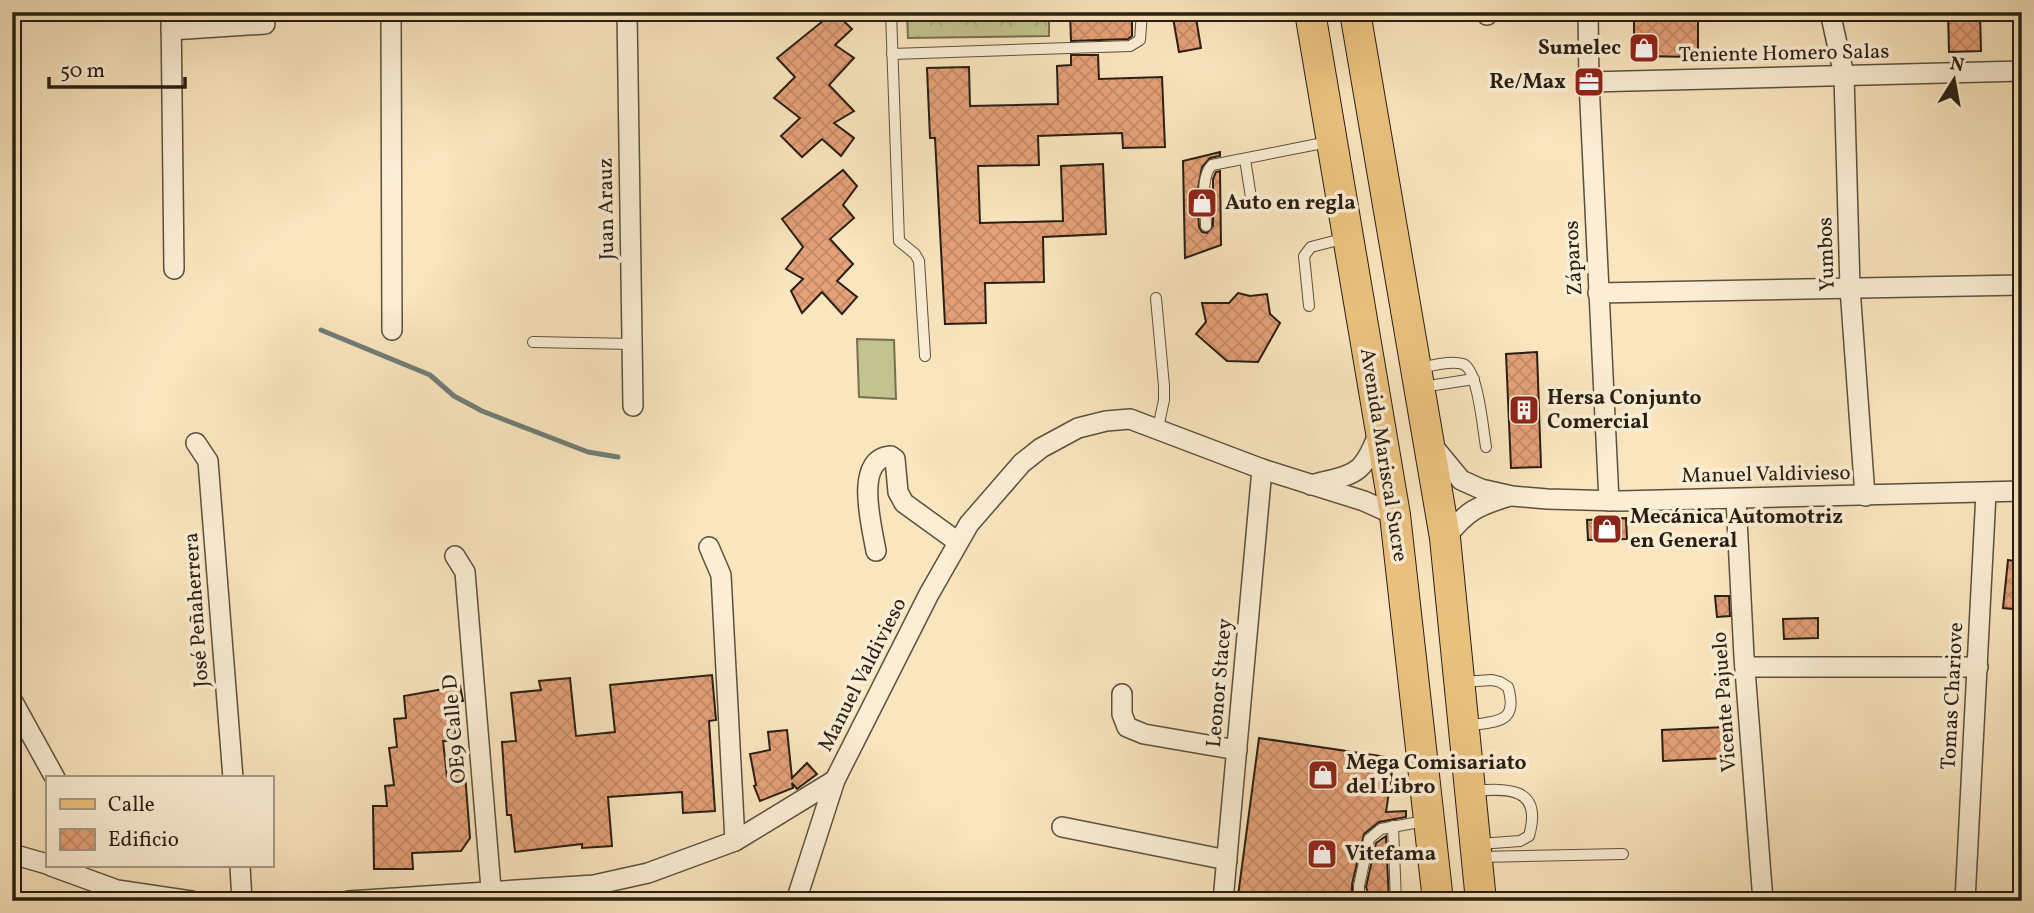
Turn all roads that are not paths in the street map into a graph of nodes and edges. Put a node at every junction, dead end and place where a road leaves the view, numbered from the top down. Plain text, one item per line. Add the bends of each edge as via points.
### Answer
1 (391, 12) edge
2 (628, 12) edge
3 (891, 12) edge
4 (1142, 12) edge
5 (1310, 12) edge
6 (1355, 12) edge
7 (1588, 12) edge
8 (1830, 12) edge
9 (171, 21) edge
10 (265, 23) dead end
11 (892, 54) junction
12 (2022, 71) edge
13 (1844, 75) junction
14 (1589, 82) junction
15 (1332, 141) junction
16 (1245, 159) junction
17 (1252, 204) dead end
18 (1206, 226) dead end
19 (1348, 237) junction
20 (174, 269) dead end
21 (2022, 285) edge
22 (1850, 288) junction
23 (1598, 293) junction
24 (1156, 298) dead end
25 (1309, 306) dead end
26 (392, 330) dead end
27 (533, 342) dead end
28 (632, 344) junction
29 (925, 356) dead end
30 (1417, 378) junction
31 (1474, 379) junction
32 (633, 406) dead end
33 (1381, 427) junction
34 (1158, 428) junction
35 (1426, 436) junction
36 (196, 443) dead end
37 (1486, 447) dead end
38 (1262, 469) junction
39 (1310, 486) junction
40 (2022, 491) edge
41 (1986, 493) junction
42 (1512, 496) junction
43 (1865, 496) junction
44 (1736, 499) junction
45 (1609, 501) junction
46 (1395, 515) junction
47 (1445, 538) junction
48 (958, 542) junction
49 (709, 547) dead end
50 (876, 551) dead end
51 (455, 556) dead end
52 (1745, 667) junction
53 (1978, 667) junction
54 (1458, 682) junction
55 (1122, 694) dead end
56 (12, 700) edge
57 (1462, 726) junction
58 (1419, 730) junction
59 (1237, 750) junction
60 (54, 776) edge
61 (233, 776) edge
62 (835, 780) junction
63 (1469, 792) junction
64 (1429, 821) junction
65 (1062, 827) dead end
66 (1393, 827) junction
67 (735, 841) junction
68 (1476, 851) junction
69 (12, 854) edge
70 (1623, 854) dead end
71 (1227, 860) junction
72 (46, 864) edge
73 (54, 867) edge
74 (105, 867) edge
75 (240, 867) edge
76 (117, 890) junction
77 (491, 895) edge
78 (191, 901) edge
79 (242, 901) edge
80 (349, 901) edge
81 (796, 901) edge
82 (1223, 901) edge
83 (1364, 901) edge
84 (1396, 901) edge
85 (1438, 901) edge
86 (1481, 901) edge
87 (1763, 901) edge
88 (1965, 901) edge

1 - 26 street
2 - 28 street, Juan Arauz
3 - 11 lane
4 - 11 lane via 1140,40 1130,46
5 - 15 main road, Avenida Mariscal Sucre
6 - 30 main road
7 - 14 street, Záparos
8 - 13 street, Yumbos
9 - 10 street
9 - 20 street
11 - 29 lane via 899,241 919,261
12 - 13 street, Teniente Homero Salas
13 - 14 street, Teniente Homero Salas
13 - 22 street, Yumbos
14 - 23 street, Záparos
15 - 16 lane
15 - 19 main road, Avenida Mariscal Sucre
16 - 17 lane
16 - 18 lane via 1212,165 1207,171
19 - 25 lane via 1311,247 1304,256
19 - 33 main road, Avenida Mariscal Sucre
21 - 22 street
22 - 23 street
22 - 43 street, Yumbos
23 - 45 street, Záparos
24 - 34 lane via 1164,386
27 - 28 lane
28 - 32 street, Juan Arauz
30 - 31 lane
30 - 31 lane via 1460,363
30 - 35 main road
31 - 37 lane
33 - 39 street via 1359,471
33 - 46 main road, Avenida Mariscal Sucre
34 - 38 street, Manuel Valdivieso
34 - 48 street, Manuel Valdivieso via 1130,419 1106,421 1078,428 1041,448 1022,463
35 - 42 street, Manuel Valdivieso via 1461,480
35 - 47 main road
36 - 61 street, José Peñaherrera via 208,461
38 - 39 street, Manuel Valdivieso
38 - 59 street, Leonor Stacey
39 - 46 street, Manuel Valdivieso
40 - 41 street, Manuel Valdivieso
41 - 43 street, Manuel Valdivieso
41 - 53 street, Tomas Chariove
42 - 45 street, Manuel Valdivieso
42 - 47 street, Manuel Valdivieso via 1463,516
43 - 44 street, Manuel Valdivieso
44 - 45 street, Manuel Valdivieso
44 - 52 street, Vicente Pajuelo
46 - 58 main road, Avenida Mariscal Sucre
47 - 54 main road
48 - 50 street via 904,503 898,492 895,459 884,457 870,471 868,484
48 - 62 street, Manuel Valdivieso
49 - 67 street via 721,576
51 - 77 street, OE9 Calle D via 465,572
52 - 53 street
52 - 87 street, Vicente Pajuelo
53 - 88 street, Tomas Chariove
54 - 57 main road
54 - 57 lane via 1500,682 1508,687 1512,701 1507,717
55 - 59 street via 1126,727
56 - 60 street
57 - 58 main road
57 - 63 main road
58 - 64 main road, Avenida Mariscal Sucre
59 - 71 street, Leonor Stacey
62 - 67 street, Manuel Valdivieso
62 - 81 street
63 - 68 main road
63 - 68 lane via 1517,792 1530,807 1529,836
64 - 66 lane
64 - 85 main road, Avenida Mariscal Sucre
65 - 71 street
66 - 83 lane via 1381,829 1369,839 1359,886
66 - 84 lane
67 - 77 street, Manuel Valdivieso via 648,873 594,885
68 - 70 lane
68 - 86 main road
69 - 72 street
71 - 82 street, Leonor Stacey
73 - 76 street
74 - 76 street
75 - 79 street
76 - 78 street
77 - 80 street, Manuel Valdivieso

